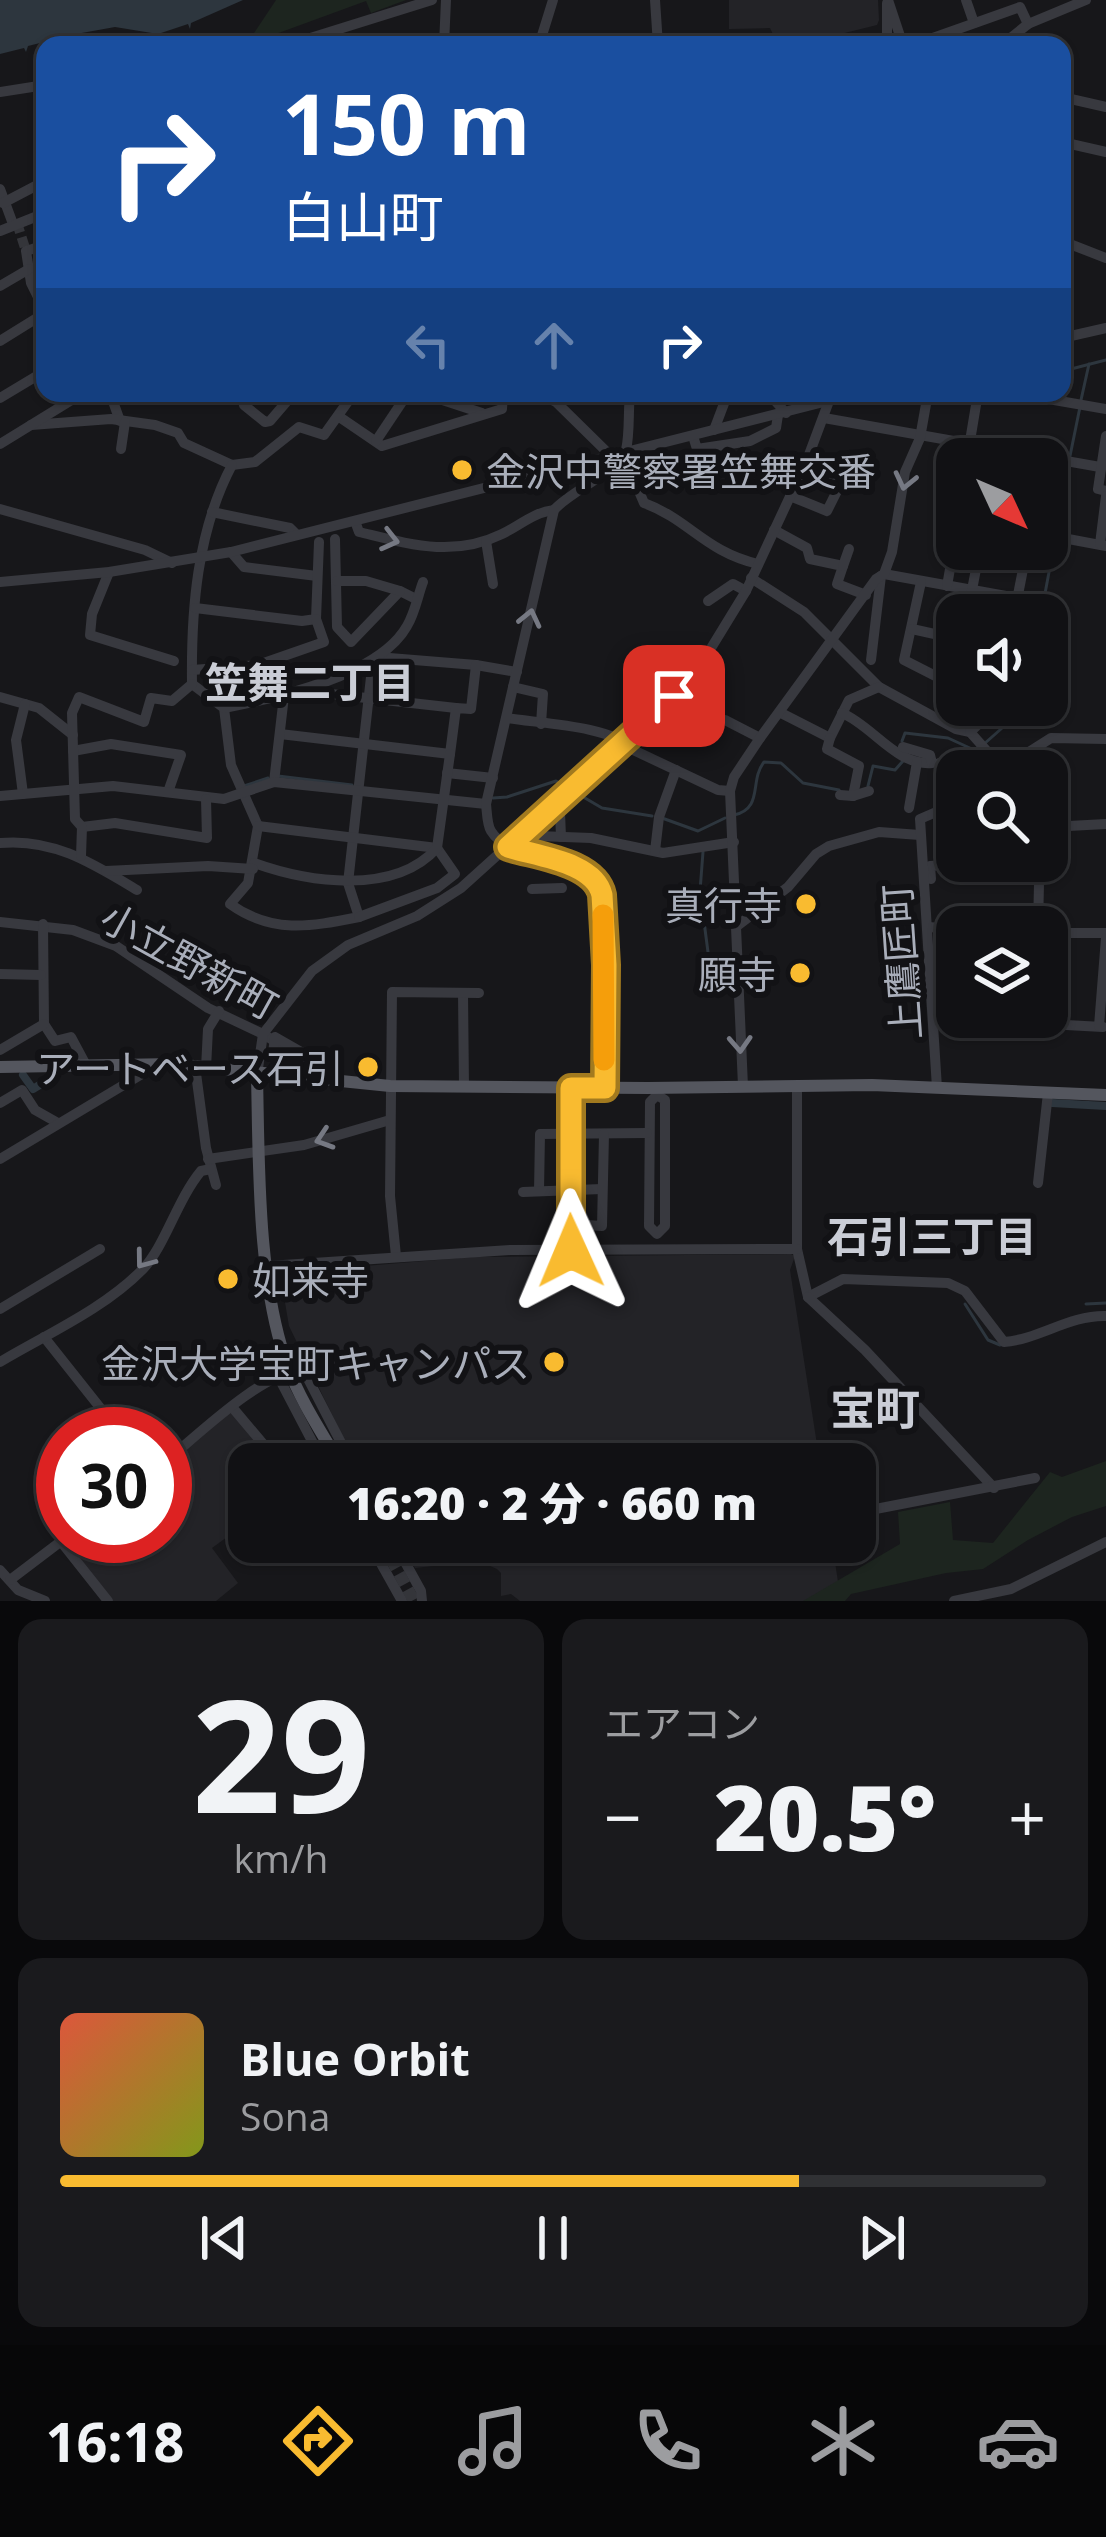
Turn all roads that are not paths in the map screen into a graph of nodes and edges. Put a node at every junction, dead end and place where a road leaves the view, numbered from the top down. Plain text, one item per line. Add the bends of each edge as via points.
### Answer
1 (432, 0) edge
2 (446, 0) edge
3 (553, 0) edge
4 (655, 0) edge
5 (887, 0) edge
6 (966, 0) edge
7 (1086, 0) edge
8 (974, 23) junction
9 (1028, 24) junction
10 (326, 36) edge
11 (445, 36) edge
12 (542, 36) edge
13 (657, 36) edge
14 (887, 36) edge
15 (900, 36) edge
16 (938, 36) edge
17 (1013, 36) edge
18 (36, 87) edge
19 (0, 92) edge
20 (1071, 99) edge
21 (1106, 107) edge
22 (1071, 144) edge
23 (1106, 152) edge
24 (36, 184) edge
25 (1, 196) edge
26 (36, 216) edge
27 (13, 224) junction
28 (0, 231) edge
29 (1071, 244) edge
30 (36, 247) tunnel mouth
31 (1106, 258) edge
32 (29, 268) junction
33 (0, 286) edge
34 (36, 293) edge
35 (36, 318) edge
36 (1106, 328) edge
37 (1071, 336) edge
38 (0, 341) edge
39 (36, 376) edge
40 (0, 398) edge
41 (68, 402) edge
42 (114, 402) edge
43 (245, 402) edge
44 (286, 402) edge
45 (348, 402) edge
46 (402, 402) edge
47 (448, 402) edge
48 (502, 402) edge
49 (556, 402) edge
50 (630, 402) edge
51 (725, 402) edge
52 (774, 402) edge
53 (819, 402) edge
54 (830, 402) edge
55 (926, 402) edge
56 (976, 402) edge
57 (1066, 402) edge
58 (1106, 409) edge
59 (482, 413) junction
60 (782, 414) junction
61 (338, 416) junction
62 (824, 418) junction
63 (123, 421) junction
64 (31, 425) junction
65 (714, 430) junction
66 (693, 436) junction
67 (1106, 436) edge
68 (920, 438) junction
69 (969, 438) edge
70 (936, 440) edge
71 (376, 441) junction
72 (1, 442) edge
73 (121, 449) dead end
74 (627, 452) junction
75 (615, 461) junction
76 (1068, 462) edge
77 (232, 465) junction
78 (803, 467) junction
79 (1100, 467) junction
80 (1106, 494) edge
81 (790, 496) junction
82 (554, 509) junction
83 (1, 512) edge
84 (212, 512) junction
85 (355, 520) junction
86 (774, 530) junction
87 (297, 536) junction
88 (1068, 538) edge
89 (335, 539) dead end
90 (486, 541) junction
91 (319, 542) dead end
92 (1103, 545) edge
93 (849, 549) dead end
94 (231, 551) junction
95 (200, 558) junction
96 (172, 563) junction
97 (758, 564) junction
98 (843, 566) junction
99 (952, 570) edge
100 (976, 570) edge
101 (109, 572) junction
102 (883, 575) junction
103 (317, 576) junction
104 (752, 578) junction
105 (337, 581) junction
106 (0, 582) edge
107 (423, 582) dead end
108 (921, 583) junction
109 (493, 584) dead end
110 (949, 589) junction
111 (972, 590) junction
112 (400, 591) junction
113 (746, 591) junction
114 (971, 594) edge
115 (994, 594) edge
116 (866, 595) junction
117 (416, 599) junction
118 (709, 602) dead end
119 (195, 608) junction
120 (316, 619) junction
121 (912, 629) junction
122 (936, 635) edge
123 (832, 640) junction
124 (377, 657) junction
125 (871, 660) dead end
126 (174, 661) dead end
127 (476, 664) junction
128 (517, 672) junction
129 (936, 676) edge
130 (192, 677) junction
131 (513, 687) junction
132 (879, 687) junction
133 (302, 690) junction
134 (284, 697) junction
135 (0, 698) edge
136 (369, 698) junction
137 (25, 704) junction
138 (224, 708) junction
139 (456, 708) junction
140 (781, 713) junction
141 (842, 713) junction
142 (507, 718) junction
143 (724, 720) dead end
144 (144, 722) junction
145 (541, 724) junction
146 (976, 726) edge
147 (970, 732) junction
148 (280, 734) junction
149 (73, 735) junction
150 (760, 738) junction
151 (830, 738) junction
152 (1106, 739) edge
153 (625, 741) junction
154 (364, 743) junction
155 (134, 747) junction
156 (903, 747) dead end
157 (983, 750) edge
158 (1032, 750) edge
159 (73, 751) junction
160 (450, 754) junction
161 (917, 762) junction
162 (935, 763) joint
163 (676, 770) junction
164 (447, 773) junction
165 (493, 778) junction
166 (274, 782) junction
167 (74, 788) junction
168 (358, 790) junction
169 (730, 791) junction
170 (869, 791) dead end
171 (168, 792) junction
172 (245, 792) junction
173 (22, 794) junction
174 (0, 796) edge
175 (206, 799) junction
176 (444, 800) junction
177 (486, 804) junction
178 (554, 806) junction
179 (909, 808) dead end
180 (936, 812) edge
181 (1106, 824) edge
182 (82, 826) junction
183 (258, 826) junction
184 (1068, 826) edge
185 (921, 834) junction
186 (538, 836) dead end
187 (561, 837) junction
188 (207, 838) junction
189 (353, 838) junction
190 (0, 843) edge
191 (734, 843) junction
192 (508, 847) junction
193 (437, 848) junction
194 (655, 851) junction
195 (80, 856) junction
196 (208, 866) junction
197 (253, 866) junction
198 (936, 866) edge
199 (106, 871) junction
200 (917, 874) dead end
201 (348, 883) junction
202 (562, 888) dead end
203 (532, 889) dead end
204 (136, 890) dead end
205 (927, 907) junction
206 (358, 917) junction
207 (0, 922) edge
208 (43, 925) junction
209 (737, 926) junction
210 (928, 927) junction
211 (936, 928) edge
212 (1068, 934) edge
213 (1106, 935) edge
214 (0, 974) edge
215 (41, 975) junction
216 (464, 993) junction
217 (479, 993) dead end
218 (219, 1011) junction
219 (44, 1024) junction
220 (1068, 1024) edge
221 (1102, 1027) edge
222 (268, 1038) junction
223 (0, 1050) edge
224 (160, 1064) junction
225 (86, 1065) junction
226 (0, 1067) edge
227 (200, 1067) junction
228 (322, 1068) junction
229 (256, 1075) junction
230 (340, 1082) junction
231 (390, 1086) junction
232 (743, 1086) junction
233 (797, 1086) junction
234 (464, 1087) junction
235 (669, 1087) junction
236 (571, 1088) junction
237 (605, 1088) junction
238 (648, 1088) junction
239 (937, 1088) junction
240 (1048, 1093) junction
241 (1106, 1095) edge
242 (0, 1103) edge
243 (390, 1120) junction
244 (58, 1123) junction
245 (647, 1133) junction
246 (571, 1134) junction
247 (604, 1134) junction
248 (257, 1153) junction
249 (0, 1159) edge
250 (210, 1164) junction
251 (1038, 1183) dead end
252 (216, 1185) dead end
253 (570, 1189) junction
254 (602, 1189) junction
255 (539, 1191) junction
256 (523, 1192) dead end
257 (571, 1224) junction
258 (667, 1230) junction
259 (646, 1232) junction
260 (100, 1249) dead end
261 (797, 1249) junction
262 (668, 1250) junction
263 (571, 1251) junction
264 (646, 1252) junction
265 (396, 1256) junction
266 (268, 1266) junction
267 (808, 1297) junction
268 (0, 1309) edge
269 (1106, 1316) edge
270 (44, 1337) junction
271 (2, 1358) edge
272 (296, 1369) junction
273 (100, 1407) edge
274 (232, 1407) junction
275 (192, 1440) edge
276 (262, 1443) edge
277 (313, 1443) edge
278 (330, 1443) edge
279 (340, 1443) edge
280 (1035, 1478) dead end
281 (994, 1488) junction
282 (876, 1509) edge
283 (1106, 1542) edge
284 (36, 1561) edge
285 (82, 1563) edge
286 (380, 1563) edge
287 (405, 1563) edge
288 (407, 1567) junction
289 (0, 1570) edge
290 (388, 1577) junction
291 (10, 1580) junction
292 (44, 1601) edge
293 (108, 1601) edge
294 (402, 1601) edge
295 (422, 1601) edge
296 (954, 1601) edge

1 - 10 street
2 - 11 street
3 - 12 street
4 - 13 street
5 - 14 street
5 - 15 street
6 - 8 street
7 - 9 street
8 - 9 street via 1020,7
8 - 16 street
9 - 17 street
18 - 19 street
20 - 21 street
22 - 23 street
24 - 25 street
25 - 27 street
26 - 27 street
27 - 28 street
29 - 31 street
30 - 32 street via 26,251
32 - 33 street
32 - 34 street
35 - 38 street
36 - 37 street
39 - 40 street
41 - 64 street
42 - 63 street
43 - 44 street via 265,422
45 - 61 street
46 - 71 street
47 - 59 street
48 - 59 street via 502,410
49 - 75 street
50 - 74 street
51 - 65 street
52 - 60 street
53 - 60 street
54 - 62 street
55 - 68 street
56 - 69 street
57 - 58 street
59 - 71 street via 426,435
60 - 65 street
60 - 66 street via 776,428 750,440 697,448
61 - 71 street
61 - 77 street via 324,435 299,427 255,462
62 - 68 street
62 - 78 street
63 - 64 street
63 - 73 street
63 - 77 street via 167,428
64 - 72 street
65 - 66 street
66 - 74 street
67 - 79 street
68 - 70 street
68 -> 102 street
74 - 75 street
75 - 82 street
75 - 85 street
75 - 97 street via 644,502 706,544
76 - 79 street
77 - 84 street
78 - 81 street
78 - 81 street via 838,490 827,511
79 - 80 street via 1097,489
80 - 92 street
81 - 86 street
82 - 90 street
128 -> 82 street
83 - 96 street
84 - 87 street via 290,527
84 - 95 street
85 - 87 street
85 -> 90 street via 359,532 432,550
86 - 97 street
86 - 98 street via 807,548 810,559
87 - 94 street
88 - 92 street
89 - 105 street
90 - 109 street
91 - 103 street
93 - 98 street
94 - 95 street
94 - 103 street via 244,567
95 - 96 street
95 - 119 street
96 - 101 street
97 - 104 street
98 - 116 street via 837,584
99 - 110 street
100 - 111 street
101 - 106 street
101 - 126 street via 90,635
102 - 108 street
102 - 116 street
102 - 125 street
103 - 120 street
104 - 113 street
104 - 123 street
105 - 112 street
105 - 112 street via 337,627 351,642
107 - 117 street
108 - 110 street
108 - 121 street
110 - 111 street
111 - 114 street
111 - 115 street
112 - 117 street
113 - 118 street via 733,584
113 - 153 street via 705,658
116 - 123 street
117 - 124 street via 408,625
119 - 120 street
119 - 130 street
120 - 130 street via 324,641
121 - 122 street
121 - 129 street via 904,660
123 - 132 street
123 - 140 street
124 - 127 street
124 - 133 street
124 - 136 street
127 - 128 street
127 - 139 street via 471,709
128 - 131 street
130 - 138 street
130 - 144 street via 172,701 151,698
131 - 142 street
131 - 145 street via 543,694
132 - 141 street via 849,700
132 - 147 street
133 - 134 street
133 - 136 street
134 - 138 street
134 - 148 street
135 - 137 street
136 - 139 street
136 - 154 street
137 - 149 street
137 - 173 street via 16,740
138 - 172 street via 229,754
139 - 160 street
140 - 150 street
140 - 151 street
141 - 151 street
141 - 161 street
142 - 145 street
142 - 165 street
143 - 150 street
144 - 149 street via 79,697
144 - 155 street
145 - 153 street
146 - 147 street
147 - 157 street
148 - 154 street
148 - 166 street
149 - 159 street
150 - 169 street
151 - 170 street via 827,749 859,766 847,795
152 - 158 street via 1051,738
153 - 163 street
153 - 178 street
154 - 160 street
154 - 168 street
155 - 159 street
155 - 171 street via 181,755
156 - 162 street
159 - 167 street
160 - 164 street
161 - 162 street
161 - 179 street
163 - 169 street
163 - 194 street
164 - 165 street
164 - 176 street
165 - 177 street
166 - 168 street
166 - 172 street
167 - 171 street
167 - 173 street
167 - 182 street
168 - 176 street
168 - 189 street
169 - 191 street
171 - 175 street
172 - 175 street
172 - 183 street
173 - 174 street
175 - 188 street
176 - 177 street
176 - 193 street
177 - 192 street via 490,830
178 - 187 street
178 - 192 street
180 - 185 street via 920,819
181 - 184 street
182 - 188 street via 116,823
182 - 195 street
183 - 189 street
183 - 197 street
185 - 205 street, 上鷹匠町
185 - 209 street via 879,832 829,847
186 - 187 street
187 - 194 street
188 - 196 street
189 - 193 street
189 - 201 street
190 - 195 street via 29,840
191 - 194 street
191 - 209 street
192 - 222 street via 448,898 312,970
192 - 237 street via 589,873 600,885
193 - 201 street via 406,869
193 - 206 street via 454,874
195 - 199 street
196 - 197 street
196 - 199 street
197 - 201 street
197 - 206 street via 230,904 251,919 270,926
198 - 205 street
199 - 204 street
200 - 205 street
201 - 206 street
202 - 203 street
205 - 210 street, 上鷹匠町
207 - 208 street, 小立野新町
208 - 215 street
208 - 218 street, 小立野新町 via 116,946
209 -> 232 street
210 - 211 street
210 - 239 street, 上鷹匠町
212 - 213 street
213 - 221 street
214 - 215 street
215 - 219 street
216 - 217 street
216 - 231 street via 392,992
216 - 234 street
218 - 222 street, 小立野新町
218 - 227 street
219 - 223 street
219 - 225 street via 55,1041 71,1037
220 - 221 street
222 - 228 street
222 - 228 street via 278,1063 299,1058
222 - 229 street
224 - 225 main road
224 - 227 main road
224 - 244 street
225 - 226 main road
227 - 229 main road
227 - 250 street
228 - 230 street
229 - 230 main road
229 - 248 main road
230 - 231 main road
231 - 234 main road
231 - 243 street
232 - 233 main road
232 - 235 main road
233 - 239 main road
233 - 261 street
234 - 236 main road
235 - 238 main road
235 - 258 street
236 - 237 main road
236 - 246 street
237 - 238 main road
238 - 245 street
239 - 240 main road
240 - 241 main road
240 - 251 street
242 - 244 street via 22,1090
243 -> 248 street
243 - 265 street
244 - 249 street
245 - 247 street
245 - 259 street
246 - 247 street
246 - 253 street
246 - 255 street via 540,1134
247 - 254 street
248 - 250 street
248 - 266 main road
250 - 252 street
250 -> 270 street via 181,1196 145,1267
253 - 254 street
253 - 255 street
253 - 257 street
254 - 257 street via 602,1226
255 - 256 street
257 - 263 street
258 - 258 street via 657,1234 649,1226 650,1100 657,1095 665,1100
258 - 259 street via 658,1240
258 - 262 street
259 - 264 street
260 - 268 street
261 - 262 street
261 - 267 street
262 - 264 street
263 - 264 street
263 - 265 street
265 - 266 street
266 - 272 main road via 278,1336
267 - 269 street via 843,1279 948,1283 965,1291 1004,1342
267 - 281 street
270 - 271 street
270 - 273 street
272 - 274 street
272 - 277 street via 280,1380
272 - 278 main road
272 - 279 street
274 - 275 street
274 - 276 street
280 - 281 street
281 - 282 street
283 - 296 street via 1011,1588
284 - 291 street
285 - 293 street
286 - 290 street
287 - 288 street
288 - 290 street
288 - 295 street
289 - 291 street
290 - 294 street
291 - 292 street

